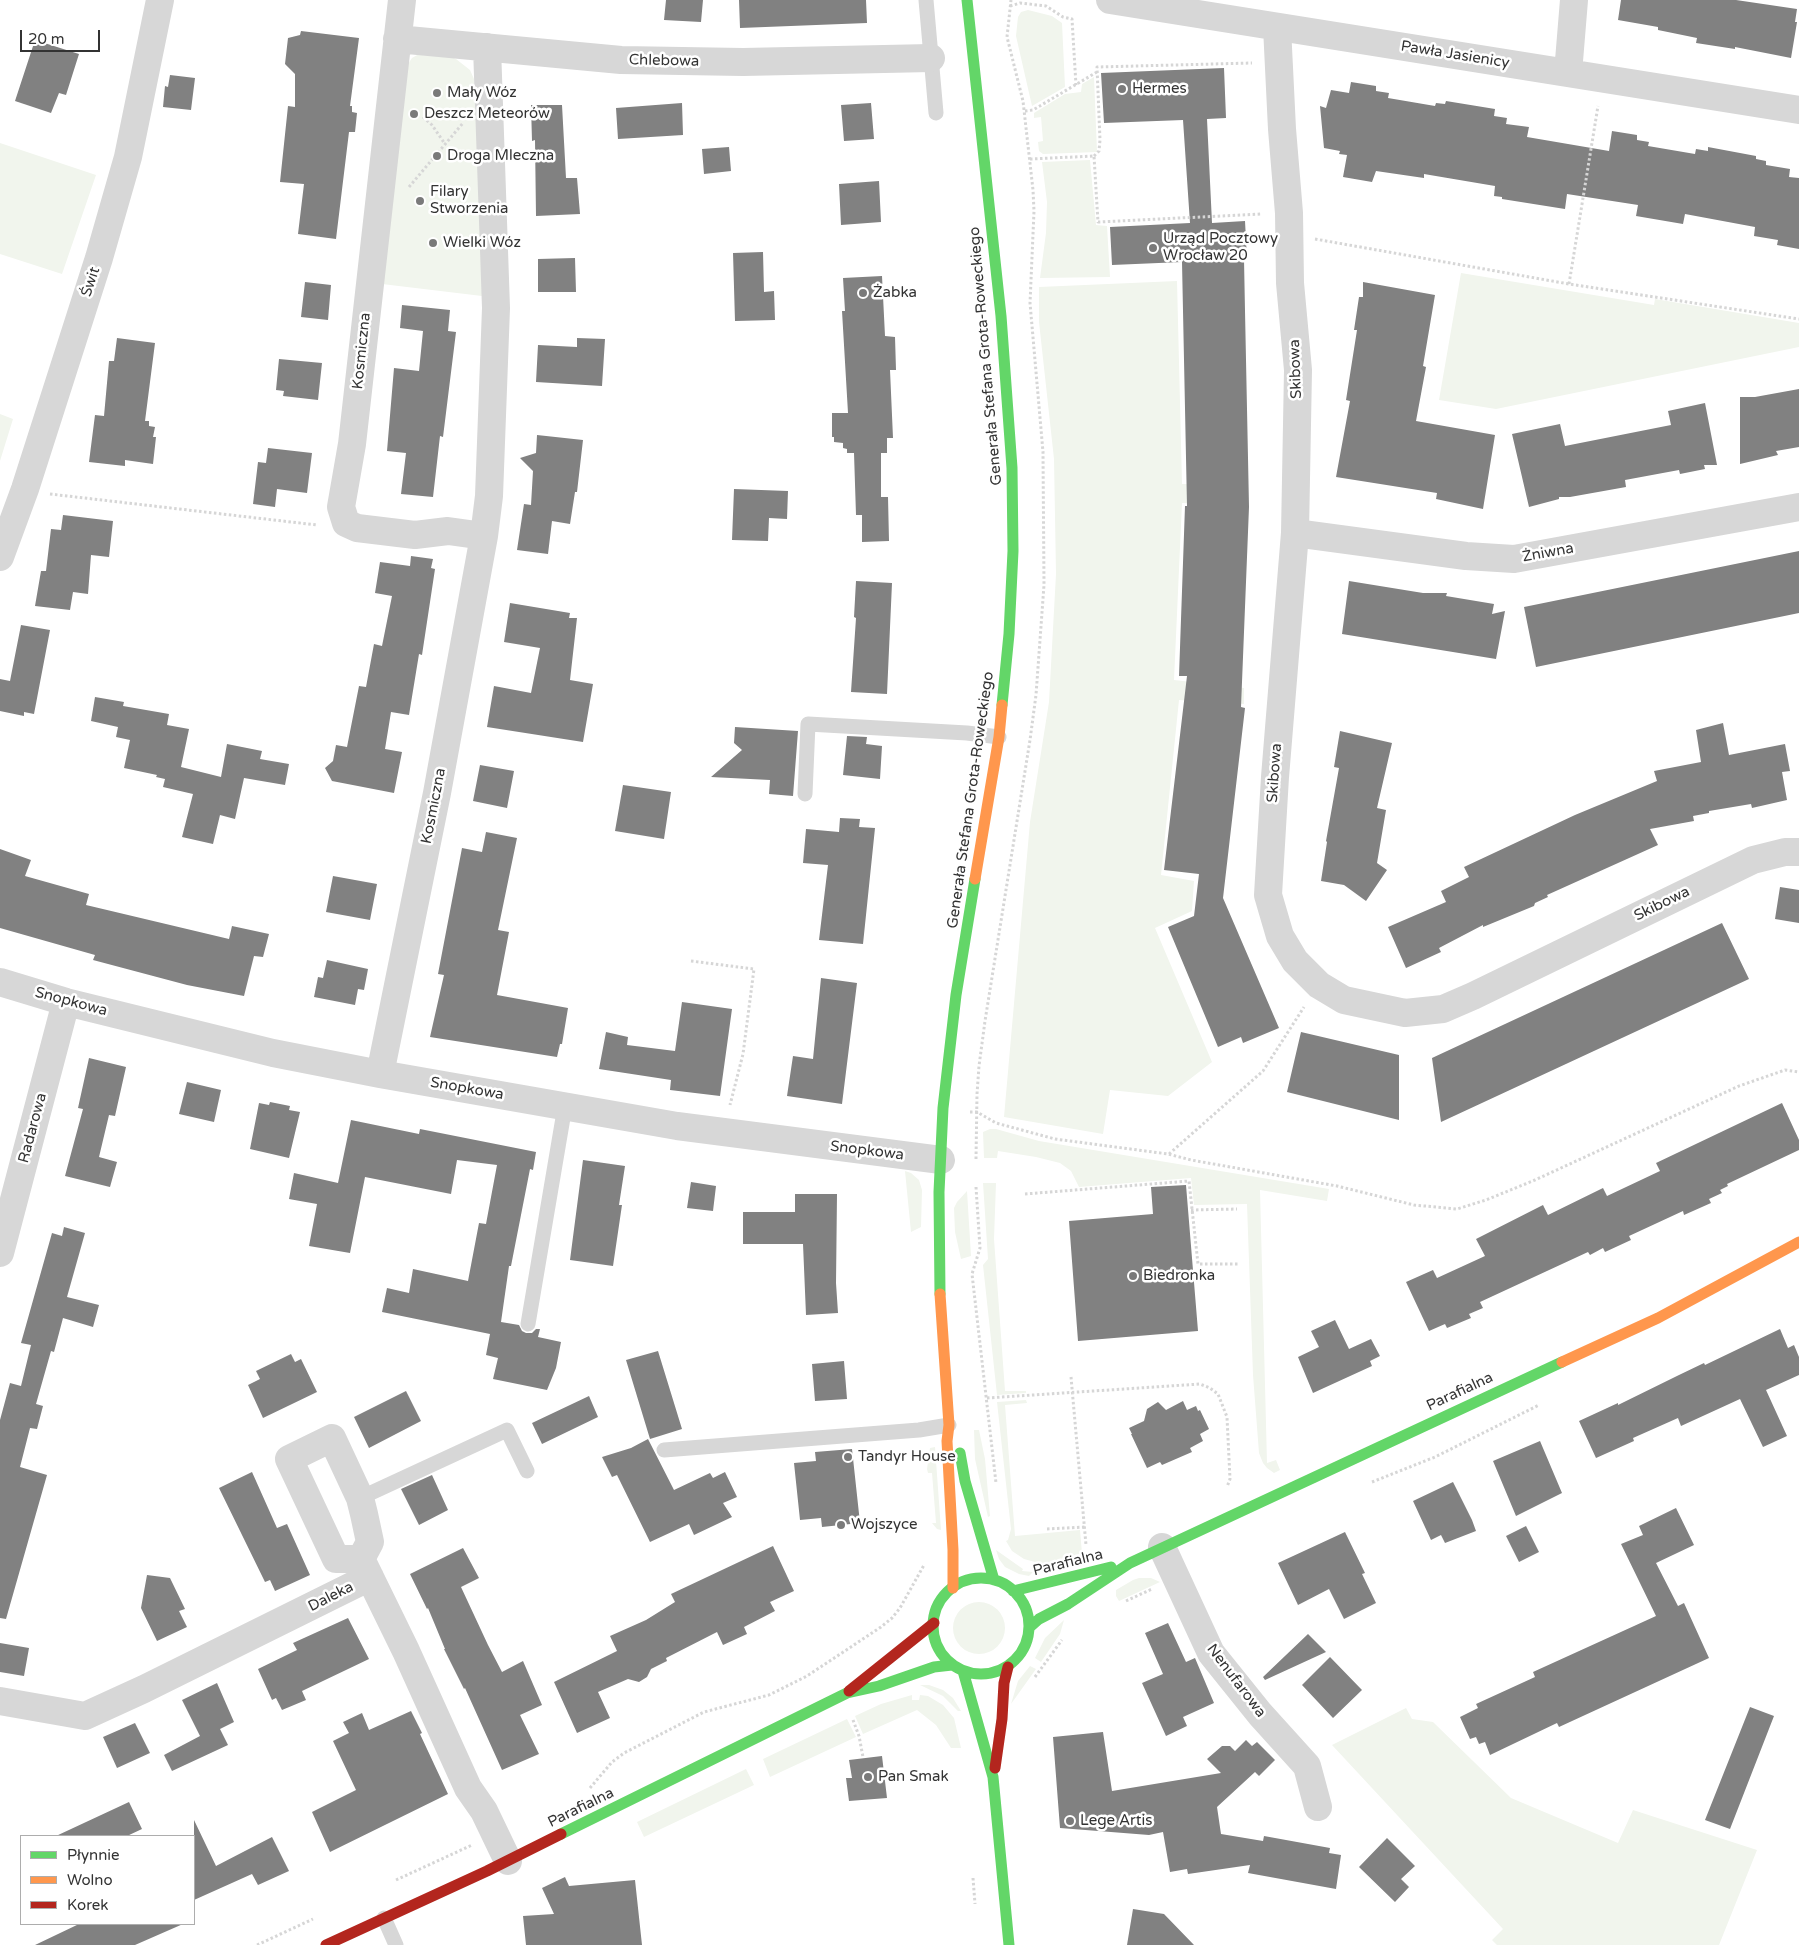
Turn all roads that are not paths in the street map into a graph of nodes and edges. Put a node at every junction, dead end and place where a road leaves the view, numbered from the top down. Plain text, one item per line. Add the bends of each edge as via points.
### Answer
1 (160, 0) edge
2 (402, 0) edge
3 (926, 0) edge
4 (967, 0) edge
5 (1110, 0) edge
6 (1574, 0) edge
7 (1277, 27) junction
8 (398, 39) junction
9 (487, 47) junction
10 (931, 58) junction
11 (1568, 73) junction
12 (1799, 110) edge
13 (936, 113) dead end
14 (1799, 508) edge
15 (1295, 533) junction
16 (484, 536) junction
17 (2, 547) edge
18 (999, 737) junction
19 (805, 794) dead end
20 (1799, 852) edge
21 (0, 982) edge
22 (66, 1002) junction
23 (380, 1074) junction
24 (565, 1106) junction
25 (941, 1160) junction
26 (1799, 1242) edge
27 (0, 1253) edge
28 (528, 1324) dead end
29 (949, 1426) junction
30 (664, 1450) dead end
31 (527, 1471) dead end
32 (360, 1498) junction
33 (1162, 1547) junction
34 (1130, 1563) junction
35 (366, 1568) junction
36 (994, 1580) junction
37 (953, 1588) junction
38 (1013, 1590) junction
39 (934, 1623) junction
40 (1030, 1626) junction
41 (952, 1665) junction
42 (1008, 1667) junction
43 (964, 1671) junction
44 (847, 1693) junction
45 (0, 1701) edge
46 (994, 1777) junction
47 (1318, 1807) dead end
48 (508, 1861) junction
49 (384, 1918) junction
50 (326, 1945) edge
51 (396, 1945) edge
52 (1009, 1945) edge

1 - 17 street, Świt via 128,157 99,258 25,489
2 - 8 street, Kosmiczna
3 - 10 lane
4 - 18 street, Generała Stefana Grota-Roweckiego via 1001,316 1012,468 1010,634
5 - 7 street, Pawła Jasienicy
6 - 11 street
7 - 11 street, Pawła Jasienicy
7 - 15 street, Skibowa via 1290,282 1298,370
8 - 9 street, Chlebowa
8 - 16 street, Kosmiczna via 352,444 341,507 346,523 357,528 415,535 448,531
9 - 10 street, Chlebowa via 622,60 743,62
9 - 16 street, Kosmiczna via 496,308 490,496
10 - 13 lane
11 - 12 street, Pawła Jasienicy
14 - 15 street, Żniwna via 1514,559 1466,556
15 - 20 street, Skibowa via 1268,895 1280,936 1295,961 1327,990 1344,1000 1405,1013 1443,1009 1753,860
16 - 23 street, Kosmiczna via 437,793
18 - 19 lane via 808,724
18 - 25 street, Generała Stefana Grota-Roweckiego via 956,995
21 - 22 street, Snopkowa
22 - 23 street, Snopkowa via 273,1053
22 - 27 street, Radarowa
23 - 24 street, Snopkowa
24 - 25 street, Snopkowa via 677,1126
24 - 28 lane
25 - 29 street, Generała Stefana Grota-Roweckiego via 940,1292
26 - 33 street, Parafialna via 1658,1318
29 - 30 lane
29 - 36 street, Generała Stefana Grota-Roweckiego via 958,1442
29 - 37 street, Generała Stefana Grota-Roweckiego
31 - 32 lane via 507,1430
32 - 35 street via 370,1542
32 - 35 street, Daleka via 332,1438 289,1459 336,1559
33 - 34 street, Parafialna
33 - 47 street, Nenufarowa via 1211,1653 1307,1766
34 - 38 street, Parafialna
34 - 40 street, Parafialna
35 - 45 street, Daleka via 144,1689 86,1716
35 - 48 street, Daleka via 468,1788 484,1811
36 - 37 street via 972,1579
36 - 38 street
37 - 39 street via 942,1598
38 - 40 street via 1024,1603
39 - 41 street via 935,1640
39 - 44 street, Parafialna
40 - 42 street via 1026,1645
41 - 43 street
41 - 44 street, Parafialna
42 - 43 street via 982,1675
42 - 46 street
43 - 46 street
44 - 48 street, Parafialna
46 - 52 street
48 - 49 street, Parafialna
49 - 50 street, Parafialna
49 - 51 lane

